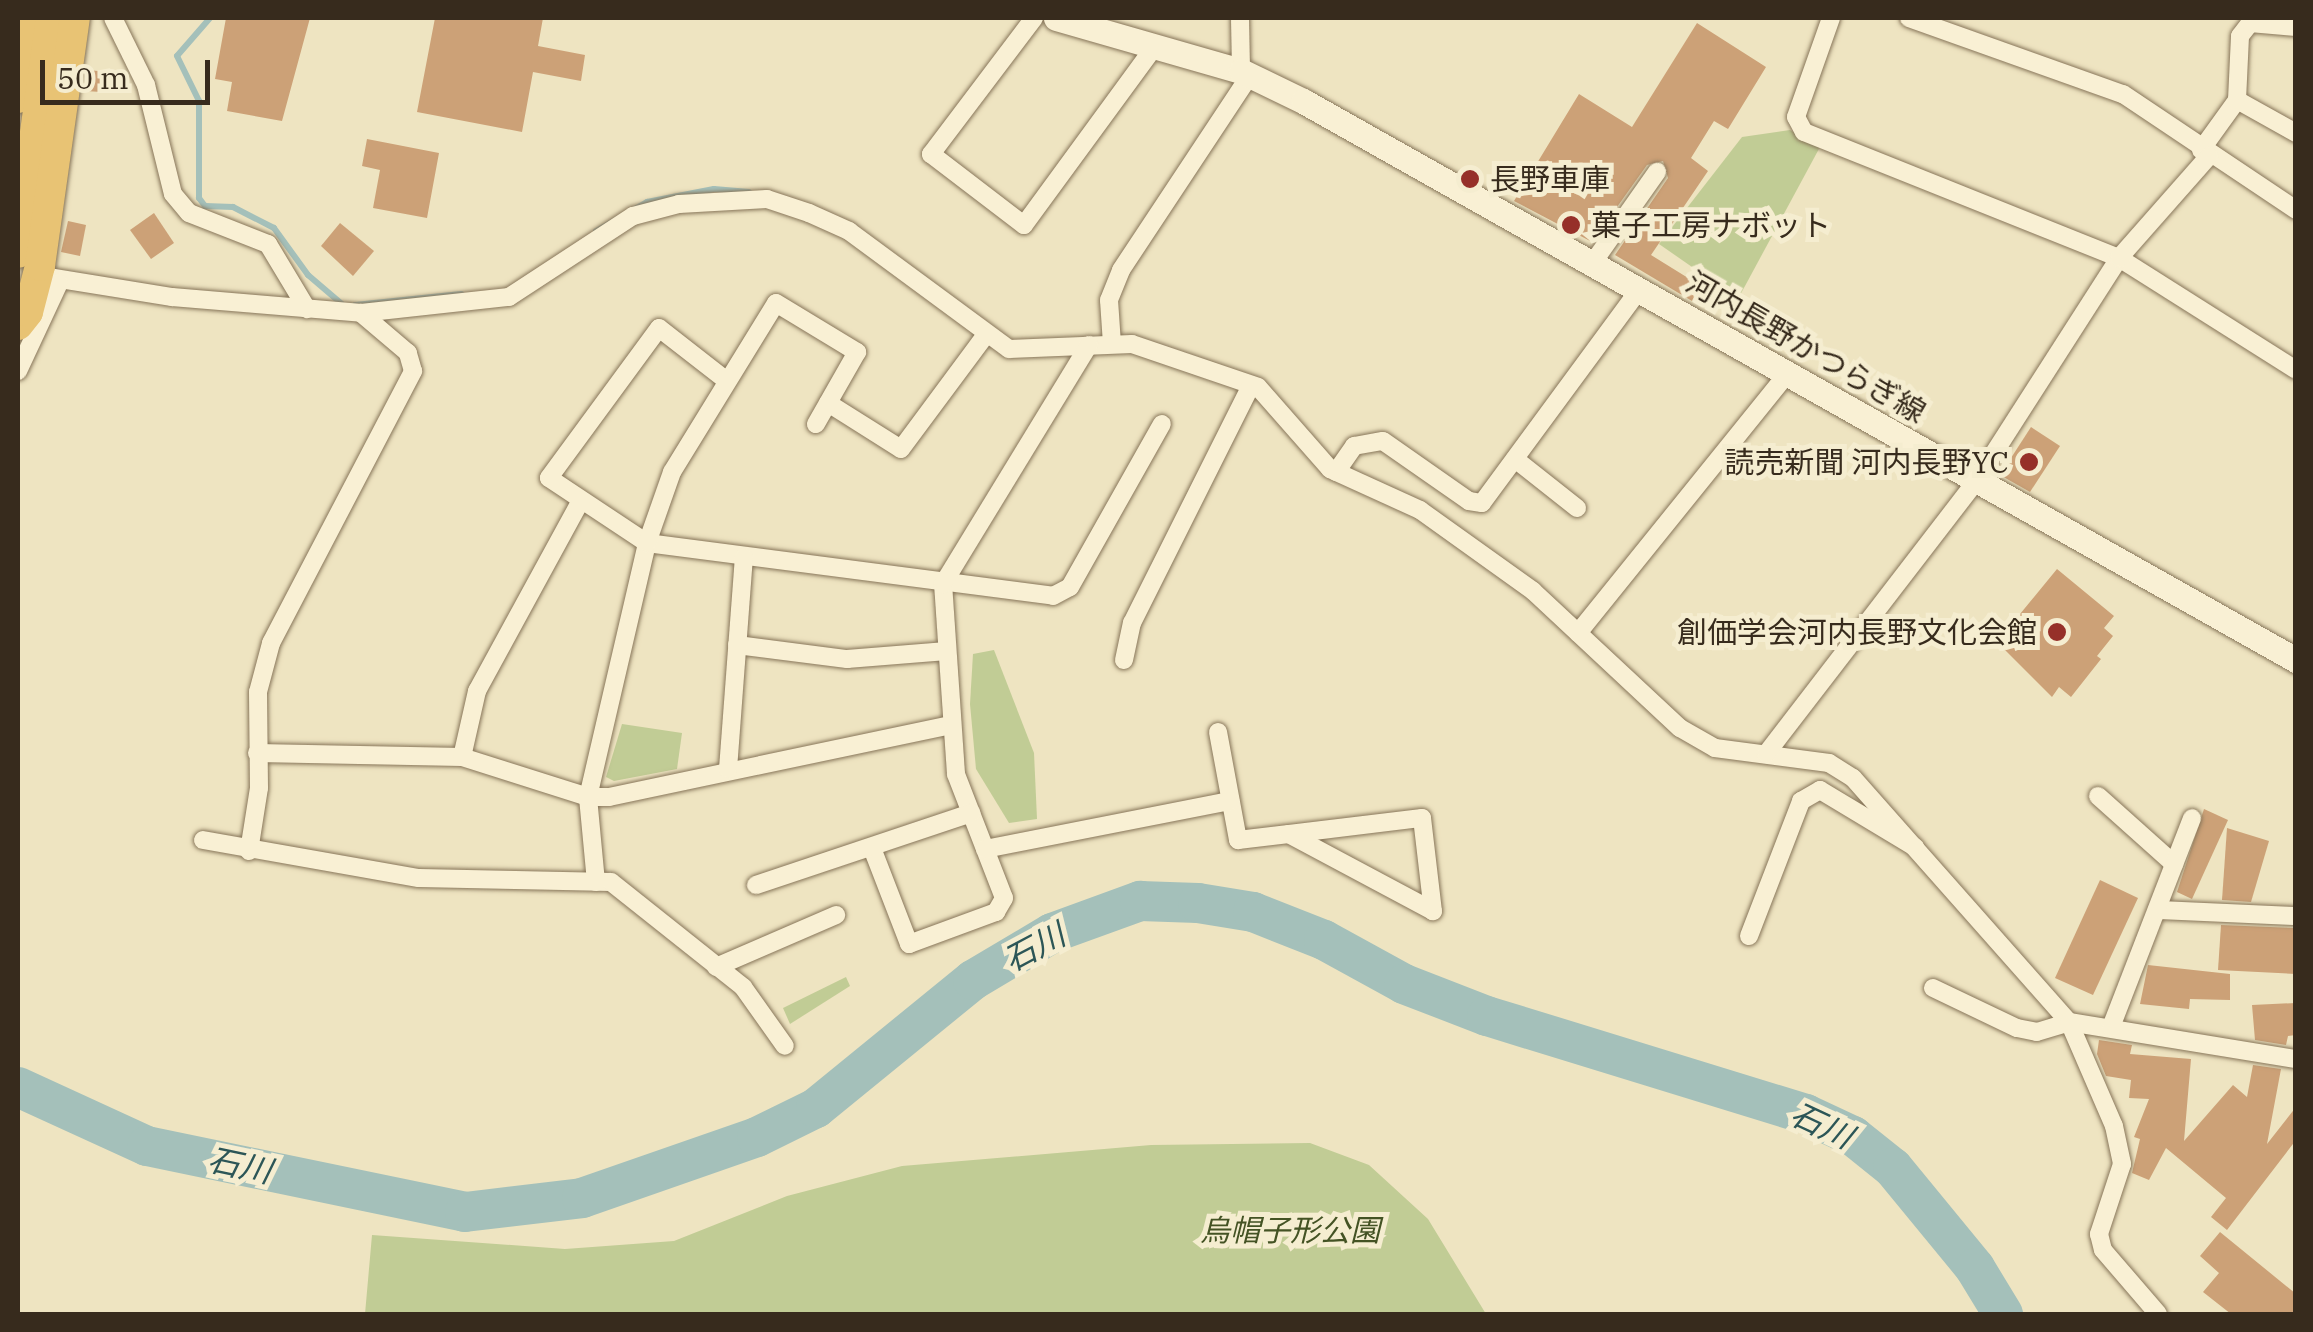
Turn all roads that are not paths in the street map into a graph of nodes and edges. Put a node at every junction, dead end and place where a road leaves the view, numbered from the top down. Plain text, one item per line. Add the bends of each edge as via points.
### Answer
1 (26, 18) edge
2 (51, 18) edge
3 (75, 18) edge
4 (113, 18) edge
5 (1034, 18) edge
6 (1056, 18) edge
7 (1240, 18) edge
8 (1830, 18) edge
9 (1910, 18) edge
10 (2296, 26) edge
11 (1156, 46) junction
12 (1246, 73) junction
13 (18, 98) edge
14 (2237, 100) junction
15 (2296, 133) edge
16 (2205, 153) junction
17 (1658, 172) dead end
18 (2296, 210) edge
19 (18, 253) edge
20 (2119, 258) junction
21 (1592, 264) junction
22 (1639, 290) junction
23 (307, 310) junction
24 (361, 313) junction
25 (18, 325) edge
26 (987, 332) junction
27 (1112, 344) junction
28 (1089, 345) junction
29 (2296, 370) edge
30 (18, 371) edge
31 (1786, 374) junction
32 (728, 381) junction
33 (1251, 385) junction
34 (828, 403) junction
35 (816, 424) dead end
36 (1162, 424) dead end
37 (1514, 459) junction
38 (1336, 472) junction
39 (1976, 481) junction
40 (581, 500) junction
41 (1577, 508) dead end
42 (646, 542) junction
43 (744, 558) junction
44 (942, 584) junction
45 (1578, 633) junction
46 (737, 646) junction
47 (947, 650) junction
48 (2295, 659) edge
49 (1124, 660) dead end
50 (952, 725) junction
51 (1218, 732) dead end
52 (256, 753) junction
53 (1766, 754) junction
54 (462, 756) junction
55 (728, 769) junction
56 (2098, 796) dead end
57 (588, 797) junction
58 (1230, 802) junction
59 (971, 813) junction
60 (2192, 818) dead end
61 (1289, 834) junction
62 (202, 840) dead end
63 (1917, 847) junction
64 (872, 848) junction
65 (985, 849) junction
66 (249, 851) junction
67 (2174, 864) junction
68 (596, 882) junction
69 (756, 885) dead end
70 (2156, 910) junction
71 (836, 915) dead end
72 (2296, 916) edge
73 (1748, 936) dead end
74 (716, 968) junction
75 (1933, 988) dead end
76 (2069, 1022) junction
77 (2111, 1027) junction
78 (785, 1046) dead end
79 (2296, 1058) edge
80 (2158, 1314) edge

1 - 13 highway
2 - 19 highway
3 - 25 highway via 40,266
4 - 23 street via 146,85 172,194 189,213 268,244
5 - 11 street via 930,154 1024,224
6 - 11 main road, 河内長野かつらぎ線
7 - 12 street
8 - 20 street via 1796,117 1804,132
9 - 16 street via 2100,82
10 - 14 street via 2250,23 2240,36
11 - 12 main road, 河内長野かつらぎ線
12 - 21 main road, 河内長野かつらぎ線
12 - 27 street via 1121,270 1109,300
14 - 15 street
14 - 16 street
16 - 18 street
16 - 20 street
17 - 21 street
20 - 29 street
20 - 39 street
21 - 22 main road, 河内長野かつらぎ線
22 - 31 main road, 河内長野かつらぎ線
22 - 37 street
23 - 24 street
23 - 30 street via 54,280
24 - 26 street via 508,297 633,216 730,197 767,200 850,231
24 - 52 street via 408,352 413,371 271,643 258,692
26 - 28 street via 1009,348
26 - 34 street via 901,450
27 - 28 street
27 - 33 street via 1132,344
28 - 44 street
31 - 39 main road, 河内長野かつらぎ線
31 - 45 street
32 - 34 street via 776,303 857,352
32 - 40 street via 659,328 549,478
32 - 42 street via 672,472
33 - 38 street via 1277,402
33 - 49 street via 1132,623
34 - 35 street
36 - 44 street via 1070,587 1052,596
37 - 38 street via 1482,502 1469,501 1383,441 1354,446
37 - 41 street
38 - 45 street via 1420,510 1533,590
39 - 48 main road, 河内長野かつらぎ線
39 - 53 street
40 - 42 street
40 - 54 street via 477,691
42 - 43 street
42 - 57 street
43 - 44 street
43 - 46 street
44 - 47 street
45 - 53 street via 1680,728 1715,748
46 - 47 street via 847,659
46 - 55 street
47 - 50 street
50 - 55 street
50 - 59 street via 956,774
51 - 58 street
52 - 54 street
52 - 66 street
53 - 63 street via 1829,763 1853,778
54 - 57 street
55 - 57 street
56 - 67 street
57 - 68 street
58 - 61 street via 1238,840
58 - 65 street
59 - 64 street
59 - 65 street
60 - 67 street
61 - 61 street via 1353,868 1433,911 1422,818
62 - 66 street
63 - 73 street via 1820,790 1801,801
63 - 76 street
64 - 65 street via 909,944 996,912 1004,898
64 - 69 street
66 - 68 street via 419,878
67 - 70 street
68 - 74 street via 611,882 630,895
70 - 72 street
70 - 77 street
71 - 74 street
74 - 78 street via 744,988
75 - 76 street via 2017,1028 2037,1032
76 - 77 street
76 - 80 street via 2114,1126 2122,1164 2098,1234 2103,1250
77 - 79 street

